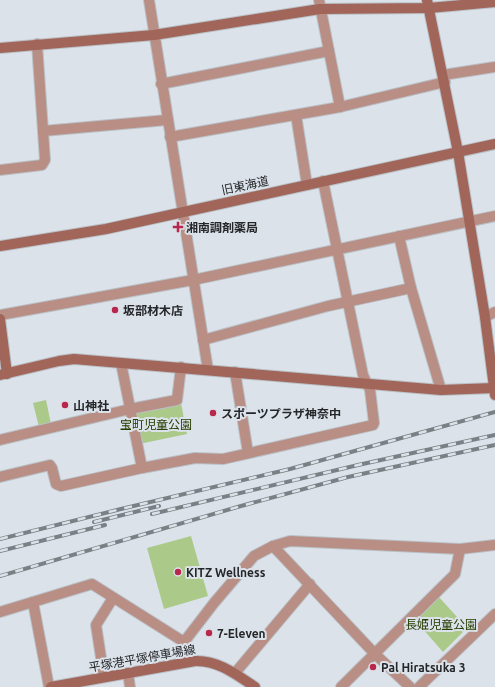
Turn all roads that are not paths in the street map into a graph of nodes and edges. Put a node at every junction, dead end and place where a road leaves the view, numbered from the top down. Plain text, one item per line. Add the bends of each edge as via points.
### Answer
1 (149, 0) edge
2 (495, 2) edge
3 (428, 4) edge
4 (319, 5) edge
5 (154, 35) junction
6 (37, 44) junction
7 (0, 48) edge
8 (329, 51) junction
9 (495, 67) edge
10 (444, 78) junction
11 (162, 84) junction
12 (340, 107) junction
13 (296, 115) junction
14 (167, 120) junction
15 (43, 131) junction
16 (170, 137) junction
17 (495, 144) edge
18 (458, 152) junction
19 (0, 170) edge
20 (323, 182) junction
21 (307, 185) junction
22 (182, 212) junction
23 (495, 216) edge
24 (469, 222) junction
25 (398, 236) junction
26 (0, 246) edge
27 (337, 249) junction
28 (193, 280) junction
29 (411, 288) junction
30 (348, 301) junction
31 (495, 312) edge
32 (0, 315) edge
33 (485, 317) junction
34 (0, 318) edge
35 (203, 340) junction
36 (120, 363) junction
37 (181, 368) junction
38 (208, 370) junction
39 (235, 372) junction
40 (3, 375) edge
41 (365, 383) junction
42 (441, 390) junction
43 (495, 392) edge
44 (130, 409) junction
45 (0, 440) edge
46 (248, 453) junction
47 (142, 468) junction
48 (0, 478) edge
49 (495, 545) edge
50 (273, 546) junction
51 (460, 549) junction
52 (310, 584) junction
53 (114, 598) junction
54 (33, 602) junction
55 (0, 612) edge
56 (495, 614) edge
57 (184, 642) junction
58 (375, 654) junction
59 (188, 662) junction
60 (128, 673) junction
61 (234, 673) junction
62 (104, 677) junction
63 (50, 687) edge
64 (130, 687) edge
65 (255, 687) edge
66 (341, 687) edge
67 (410, 687) edge
68 (420, 687) edge

1 - 5 street
2 - 3 street
3 - 4 street
3 - 10 street
4 - 5 street
4 - 8 street
5 - 6 street
5 - 11 street
6 - 7 street
6 - 15 street
8 - 11 street
8 - 12 street
9 - 10 street
10 - 12 street
10 - 18 street
11 - 14 street
12 - 13 street
13 - 16 street
13 - 21 street
14 - 15 street
14 - 16 street
15 - 19 street via 45,160 42,165
16 - 22 street
17 - 18 street, 旧東海道
18 - 20 street, 旧東海道
18 - 24 street
20 - 21 street, 旧東海道
20 - 27 street
21 - 22 street, 旧東海道
22 - 26 street, 旧東海道 via 106,229
22 - 28 street
23 - 24 street
24 - 25 street
24 - 33 street
25 - 27 street
25 - 29 street
27 - 28 street
27 - 30 street
28 - 32 street
28 - 35 street
29 - 30 street
29 - 42 street
30 - 35 street
30 - 41 street
31 - 33 street
33 - 43 street
34 - 40 street
35 - 38 street
36 - 37 street
36 - 40 street via 68,359
36 - 44 street
37 - 38 street
37 - 44 street via 177,400
38 - 39 street
39 - 41 street
39 - 46 street
41 - 42 street
41 - 46 street via 370,390 373,424
42 - 43 street
44 - 45 street
44 - 47 street
46 - 47 street via 224,459 195,458
47 - 48 street via 61,486 56,484 50,465
49 - 51 street
50 - 51 street via 290,540
50 - 52 street
50 - 57 street via 254,556
51 - 58 street via 455,574
52 - 58 street
52 - 61 street
53 - 54 street via 92,584
53 - 57 street
53 - 62 street via 96,625
54 - 55 street
54 - 63 street
56 - 68 street
57 - 59 street
58 - 66 street
58 - 67 street
59 - 60 street, 平塚港平塚停車場線
59 - 61 street, 平塚港平塚停車場線 via 204,660
60 - 62 street, 平塚港平塚停車場線
60 - 64 street
61 - 65 street, 平塚港平塚停車場線
62 - 63 street, 平塚港平塚停車場線

